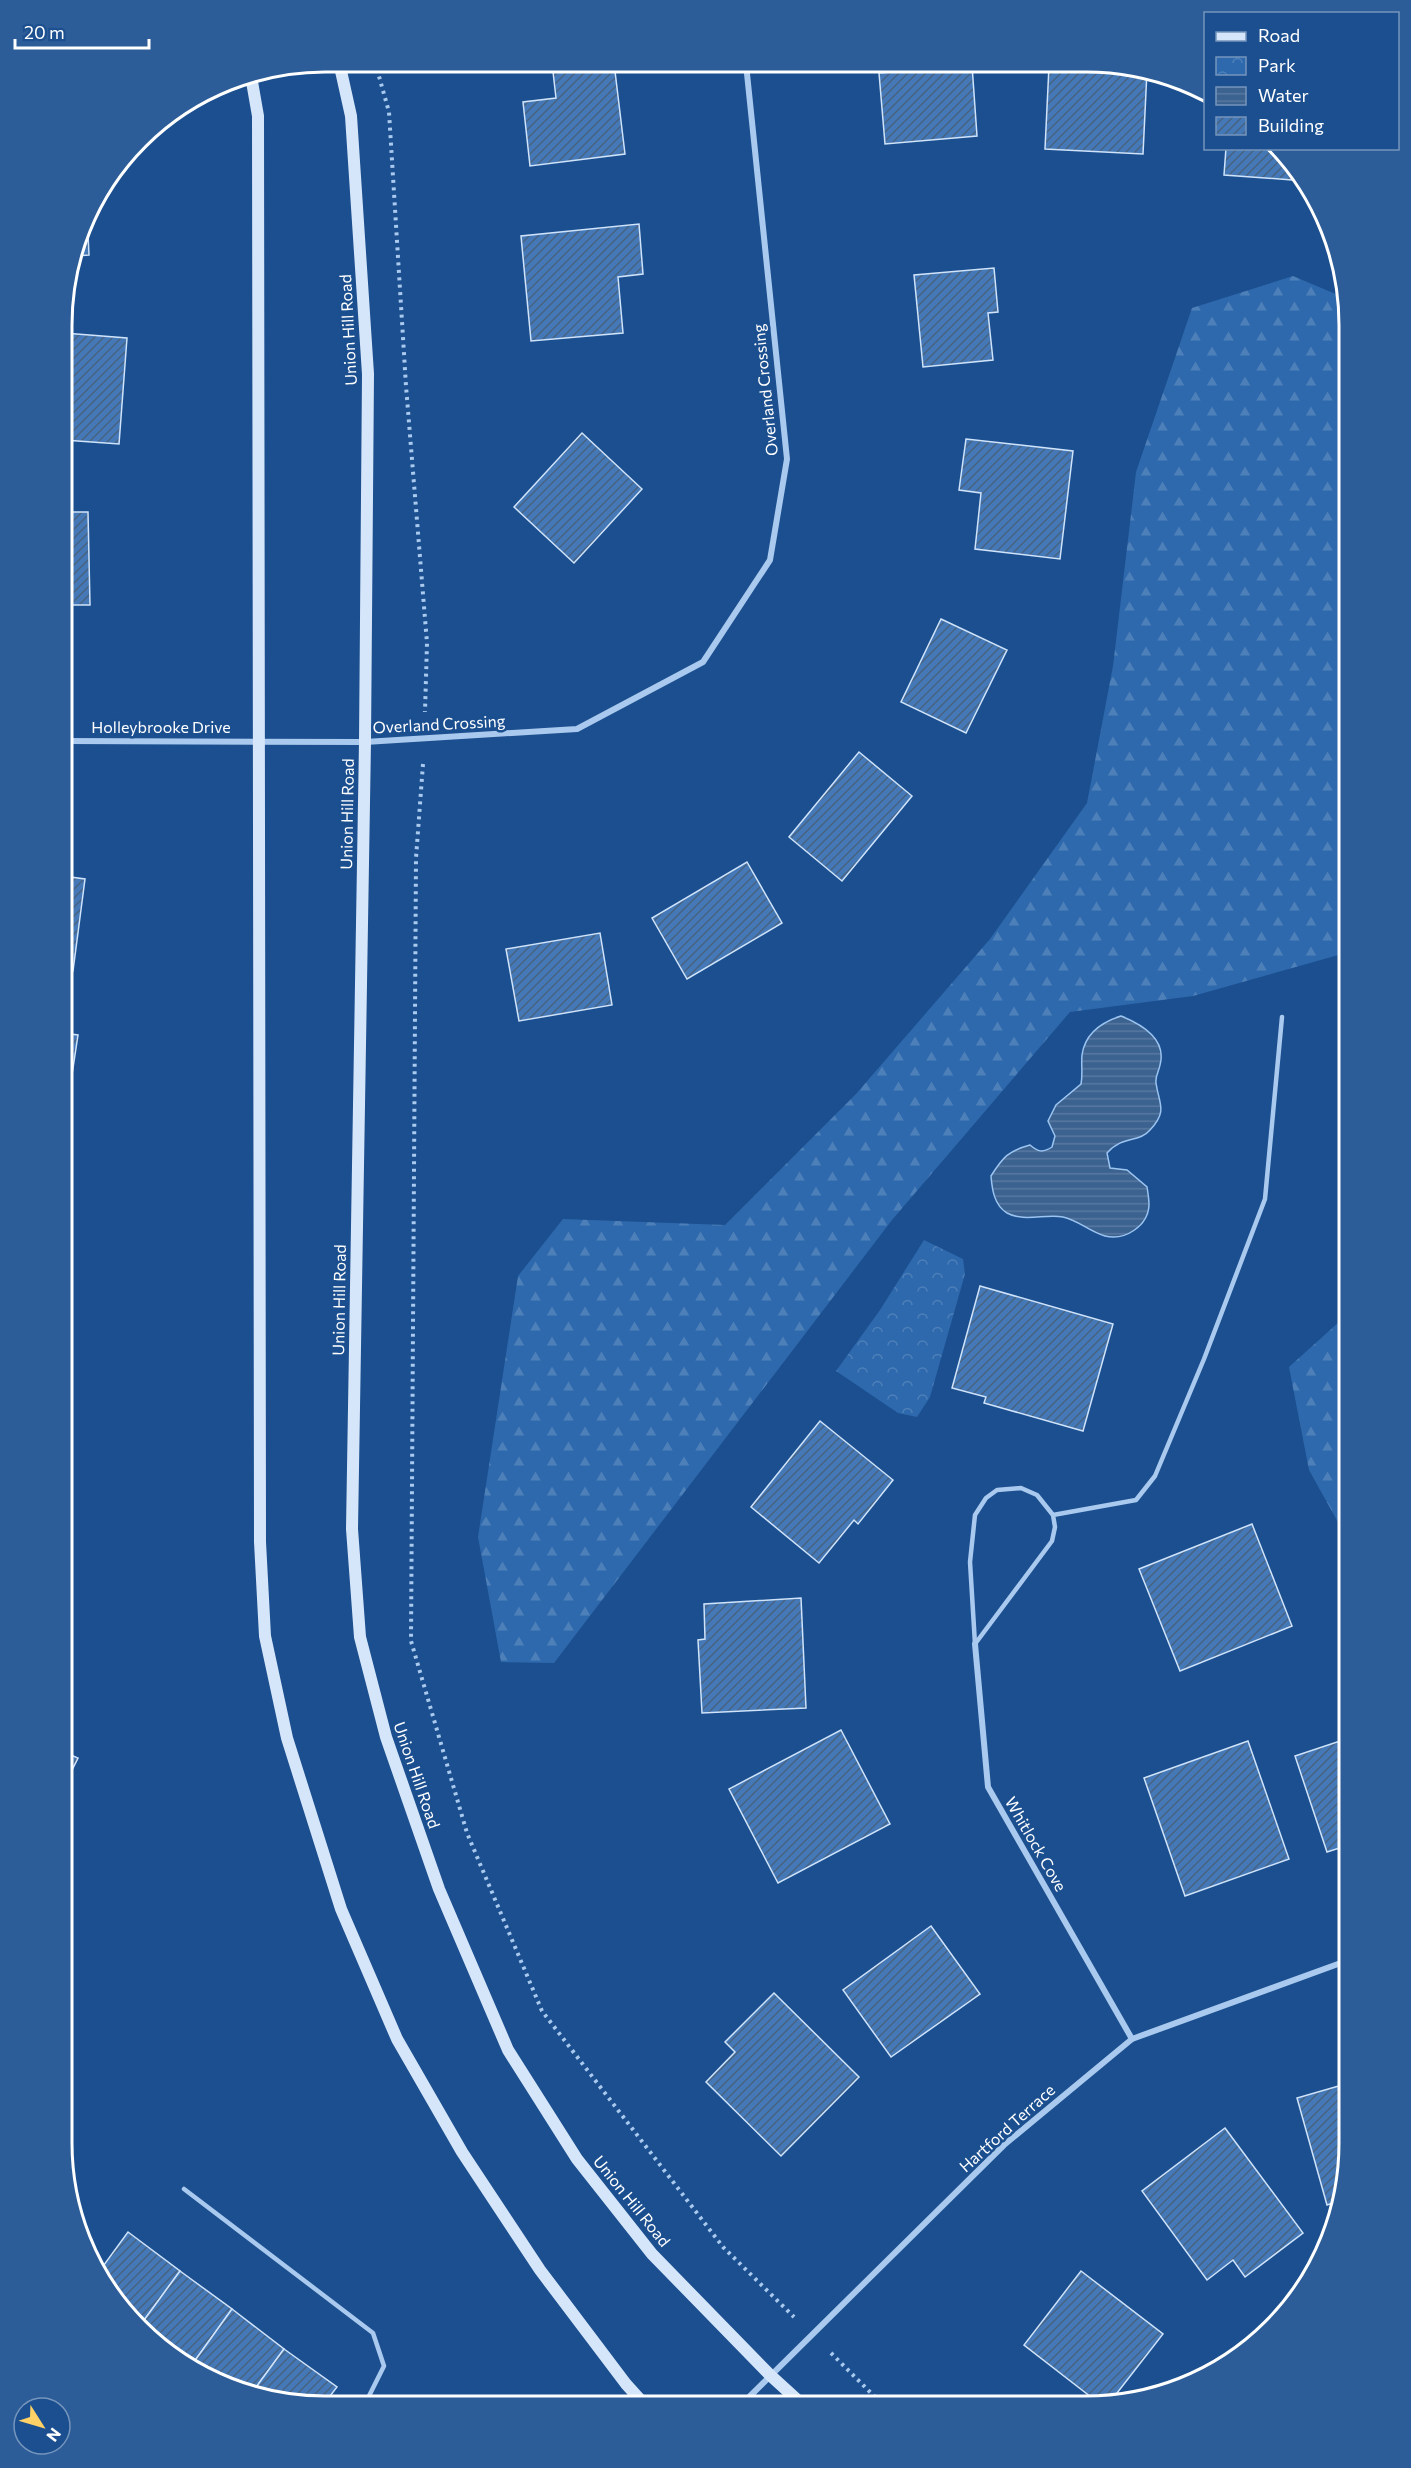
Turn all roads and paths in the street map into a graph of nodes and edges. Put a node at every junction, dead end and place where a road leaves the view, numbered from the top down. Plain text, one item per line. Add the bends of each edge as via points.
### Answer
1 (341, 72) edge
2 (378, 72) edge
3 (747, 72) edge
4 (252, 83) edge
5 (424, 739) junction
6 (258, 740) junction
7 (72, 741) edge
8 (365, 742) junction
9 (1282, 1017) dead end
10 (1053, 1515) junction
11 (975, 1644) junction
12 (1339, 1964) edge
13 (1132, 2039) junction
14 (184, 2190) dead end
15 (812, 2335) junction
16 (770, 2375) junction
17 (369, 2396) edge
18 (637, 2396) edge
19 (750, 2396) edge
20 (793, 2396) edge
21 (874, 2396) edge

1 - 8 street, Union Hill Road via 351,116 368,374
2 - 5 path via 389,112 427,643
3 - 5 street, Overland Crossing via 787,459 770,560 703,662 577,729
4 - 6 street via 258,128
5 - 8 street, Overland Crossing
5 - 15 path via 417,858 411,1641 467,1833 542,2011 723,2247
6 - 7 street, Holleybrooke Drive
6 - 8 street, Overland Crossing
6 - 18 street via 260,1542 265,1636 287,1738 341,1909 397,2039 462,2152 540,2270
8 - 16 street, Union Hill Road via 352,1529 360,1637 386,1737 439,1889 508,2050 577,2159 645,2245
9 - 10 lane via 1265,1199 1155,1476 1136,1500
10 - 11 lane via 1052,1541
10 - 11 lane via 1036,1495 1021,1488 997,1490 975,1515 970,1562
11 - 13 street, Whitlock Cove via 988,1787
12 - 13 street, Hartford Terrace
13 - 15 street, Hartford Terrace via 1004,2145
14 - 17 lane via 373,2333 384,2366
15 - 16 street, Hartford Terrace
15 - 21 path
16 - 19 street, Hartford Terrace
16 - 20 street, Union Hill Road

